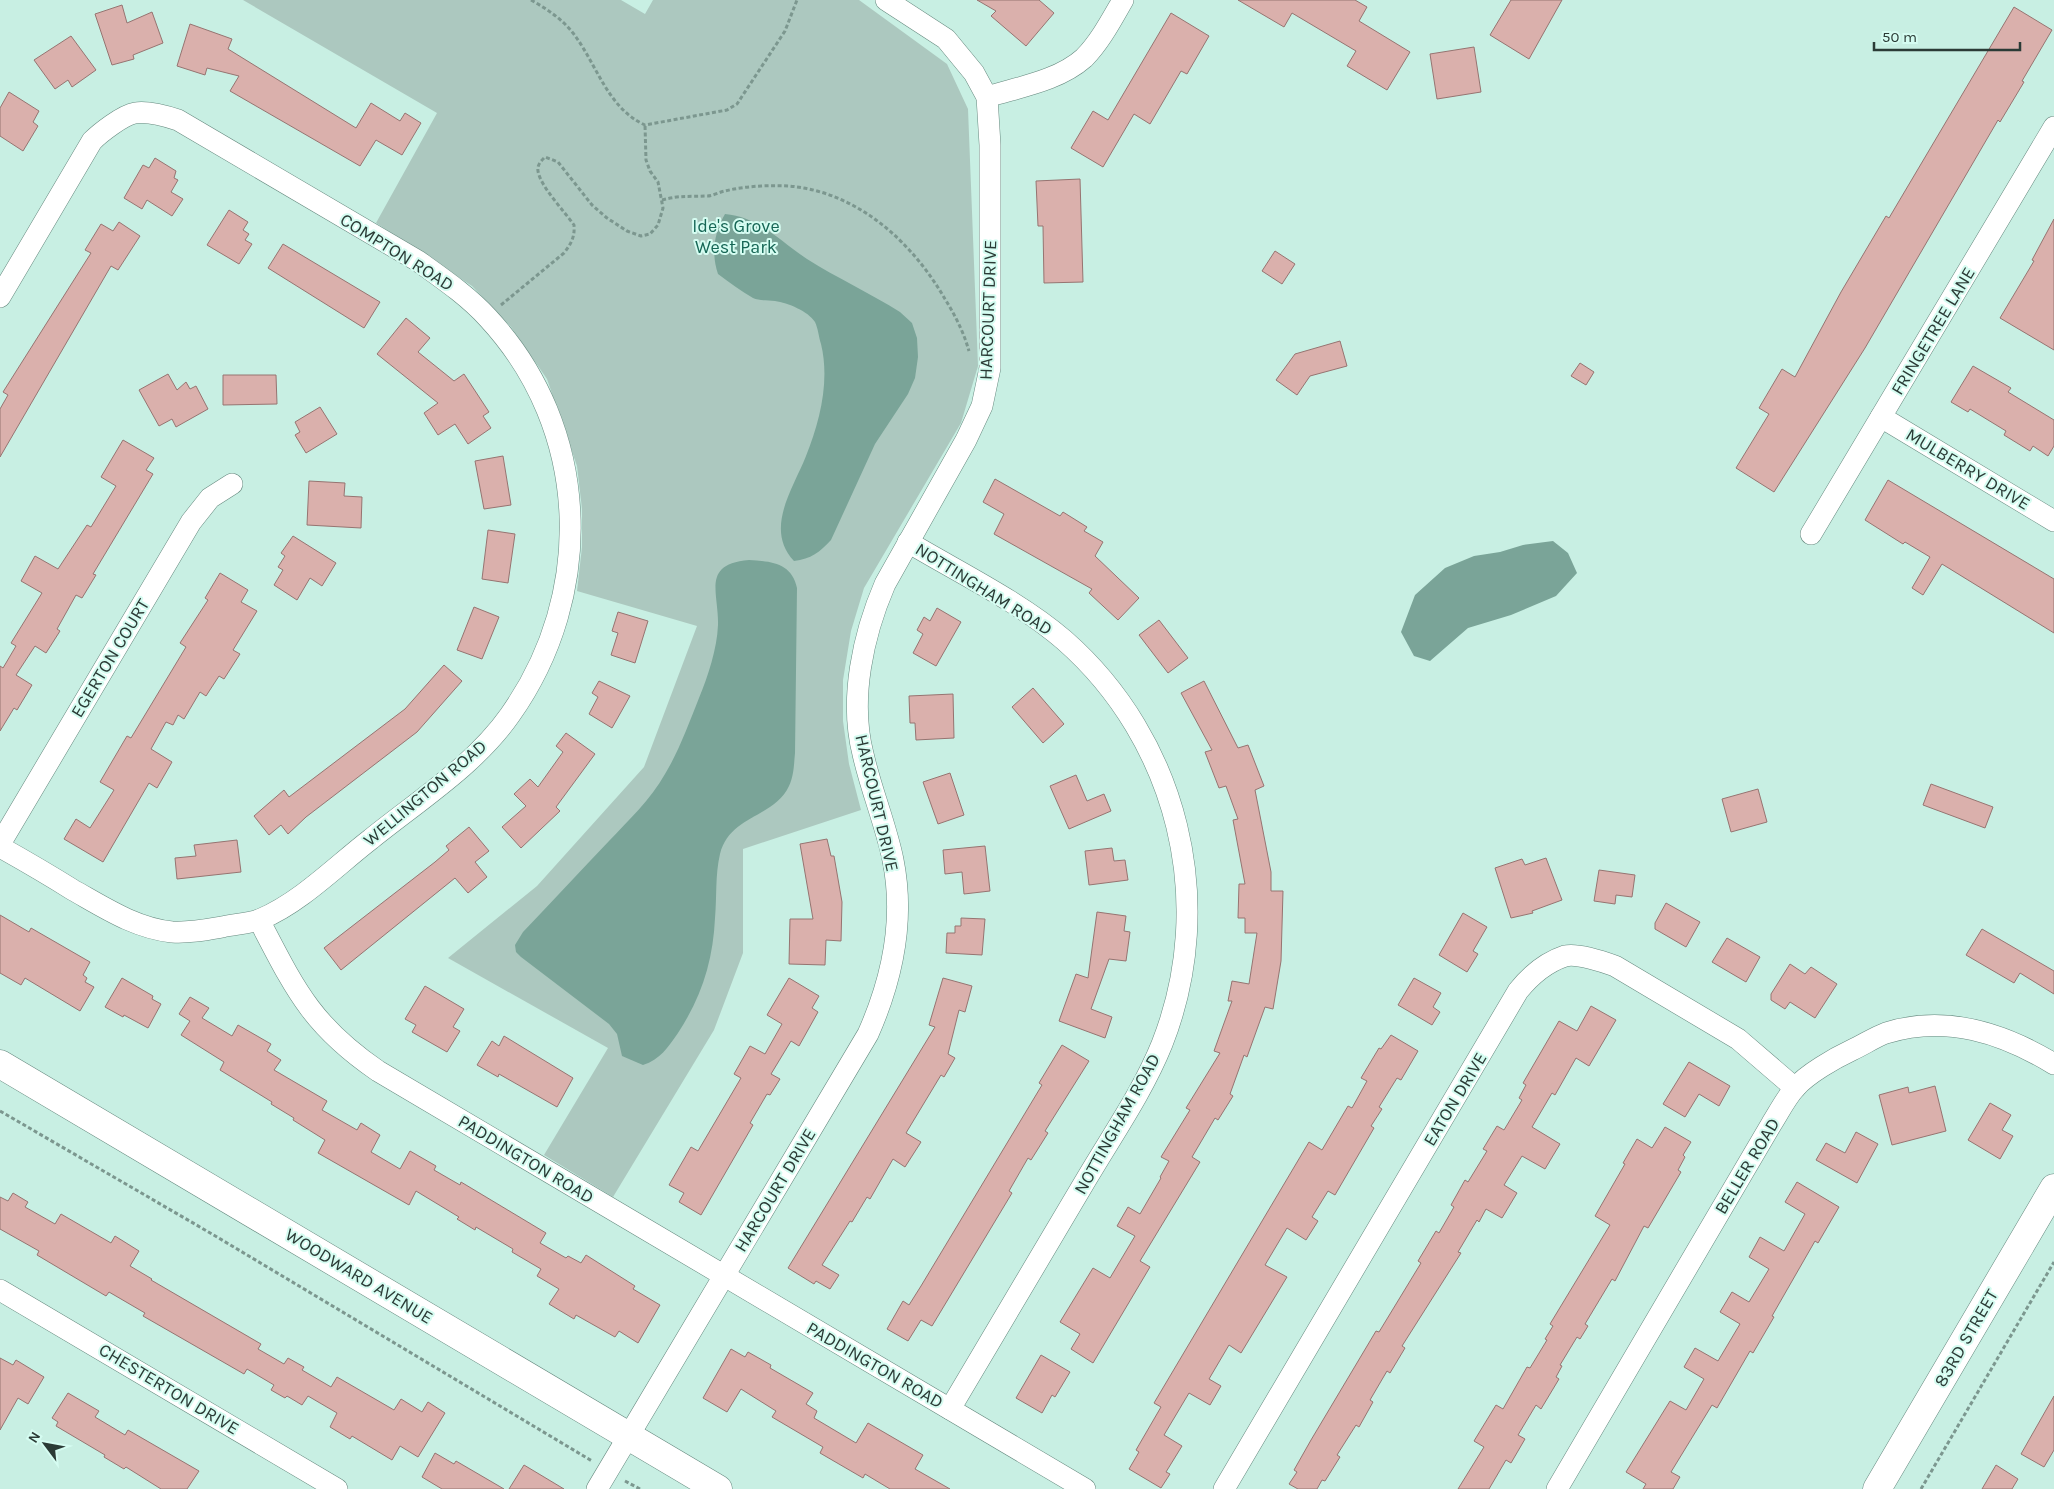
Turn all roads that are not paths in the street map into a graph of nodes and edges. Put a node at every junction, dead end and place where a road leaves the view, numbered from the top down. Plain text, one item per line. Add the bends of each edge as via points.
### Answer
1 (886, 0) edge
2 (1123, 0) edge
3 (987, 97) junction
4 (2054, 127) edge
5 (0, 296) edge
6 (1881, 417) junction
7 (232, 484) dead end
8 (567, 485) joint
9 (2054, 521) edge
10 (1811, 534) dead end
11 (908, 542) junction
12 (0, 845) edge
13 (259, 920) junction
14 (0, 1064) edge
15 (2054, 1064) edge
16 (1795, 1088) junction
17 (2054, 1188) edge
18 (724, 1276) junction
19 (0, 1290) edge
20 (950, 1409) junction
21 (629, 1436) junction
22 (337, 1489) edge
23 (596, 1489) edge
24 (718, 1489) edge
25 (1085, 1489) edge
26 (1224, 1489) edge
27 (1557, 1489) edge
28 (1877, 1489) edge

1 - 3 street via 946,39 974,73
2 - 3 street via 1109,25 1083,58 1058,74
3 - 11 street, HARCOURT DRIVE via 990,368 982,406 931,505
4 - 6 street, FRINGETREE LANE
5 - 8 street, COMPTON ROAD via 100,132 134,113 168,116 418,262 455,287 488,317 518,356 540,394 565,463
6 - 9 street, MULBERRY DRIVE
6 - 10 street, FRINGETREE LANE
7 - 12 street, EGERTON COURT via 210,498 191,522
8 - 13 street, WELLINGTON ROAD via 571,545 562,604 545,655 508,718 464,764 299,896
11 - 18 street, HARCOURT DRIVE via 875,606 863,647 858,694 862,752 893,861 898,918 888,986 868,1034
11 - 20 street, NOTTINGHAM ROAD via 1033,617 1069,645 1113,692 1137,727 1156,765 1179,828 1186,877 1187,922 1182,972 1159,1051 1133,1101
12 - 13 street via 119,916 152,928 191,932
13 - 18 street, PADDINGTON ROAD via 295,990 321,1024 350,1052
14 - 21 main road, WOODWARD AVENUE
15 - 16 street, BELLER ROAD via 2028,1048 1987,1032 1927,1026 1886,1033 1838,1056
16 - 26 street, EATON DRIVE via 1738,1039 1615,966 1600,960 1566,956 1536,972 1518,991
16 - 27 street, BELLER ROAD
17 - 28 main road, 83RD STREET
18 - 20 street, PADDINGTON ROAD
18 - 21 street, HARCOURT DRIVE
19 - 22 street, CHESTERTON DRIVE
20 - 25 street, PADDINGTON ROAD
21 - 23 street, HARCOURT DRIVE
21 - 24 main road, WOODWARD AVENUE

